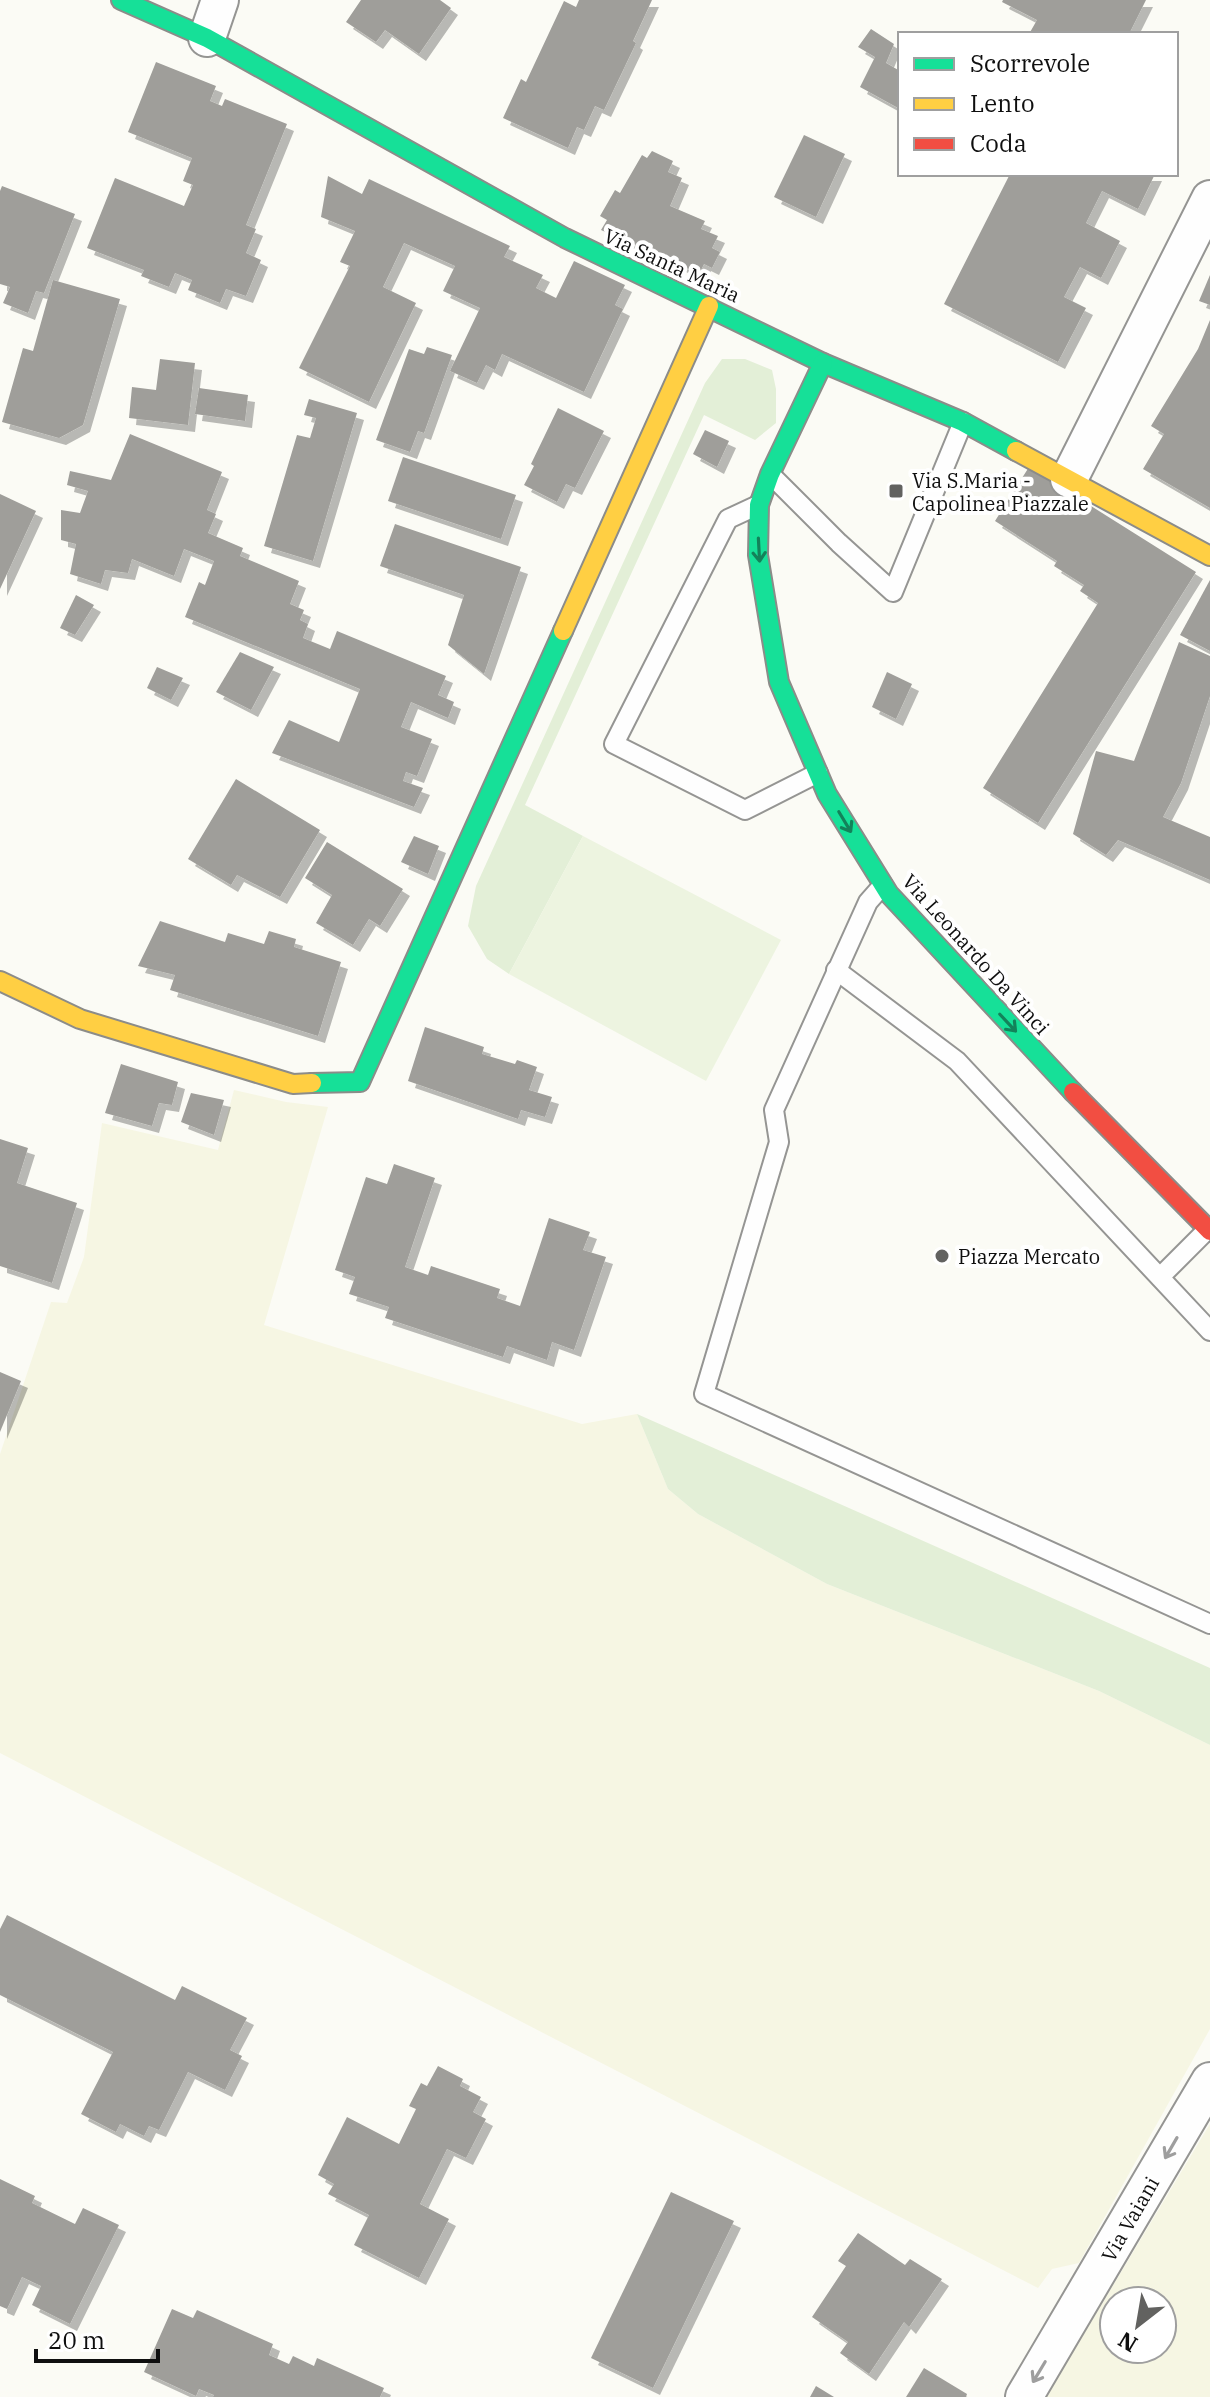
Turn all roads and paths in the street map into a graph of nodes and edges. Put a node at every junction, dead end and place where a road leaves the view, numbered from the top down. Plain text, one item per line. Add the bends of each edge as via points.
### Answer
1 (121, 0) edge
2 (220, 0) edge
3 (207, 38) junction
4 (1210, 199) edge
5 (709, 306) junction
6 (823, 363) junction
7 (963, 422) junction
8 (770, 474) junction
9 (1069, 479) junction
10 (759, 505) junction
11 (1210, 556) edge
12 (818, 773) junction
13 (883, 885) junction
14 (836, 970) junction
15 (0, 981) edge
16 (1209, 1230) edge
17 (1160, 1277) junction
18 (1210, 1331) edge
19 (1210, 1624) edge
20 (1210, 2081) edge
21 (1024, 2397) edge

1 - 3 street, Via Santa Maria
2 - 3 street
3 - 5 street, Via Santa Maria via 565,238
4 - 9 street
5 - 6 street, Via Santa Maria
5 - 15 street via 360,1082 293,1084 80,1019
6 - 7 street, Via Santa Maria
6 - 8 street, Via Leonardo Da Vinci
7 - 8 lane via 893,592
7 - 9 street, Via Santa Maria
8 - 10 street, Via Leonardo Da Vinci
9 - 11 street, Via Santa Maria
10 -> 12 street, Via Leonardo Da Vinci via 758,555 779,682
10 - 12 lane via 728,519 614,744 745,810
12 -> 13 street, Via Leonardo Da Vinci
13 - 14 lane via 868,902
13 -> 16 street, Via Leonardo Da Vinci via 1090,1110
14 - 17 lane via 957,1061
14 - 19 lane via 774,1110 779,1142 704,1394
16 - 17 lane
17 - 18 lane
20 -> 21 street, Via Vaiani

